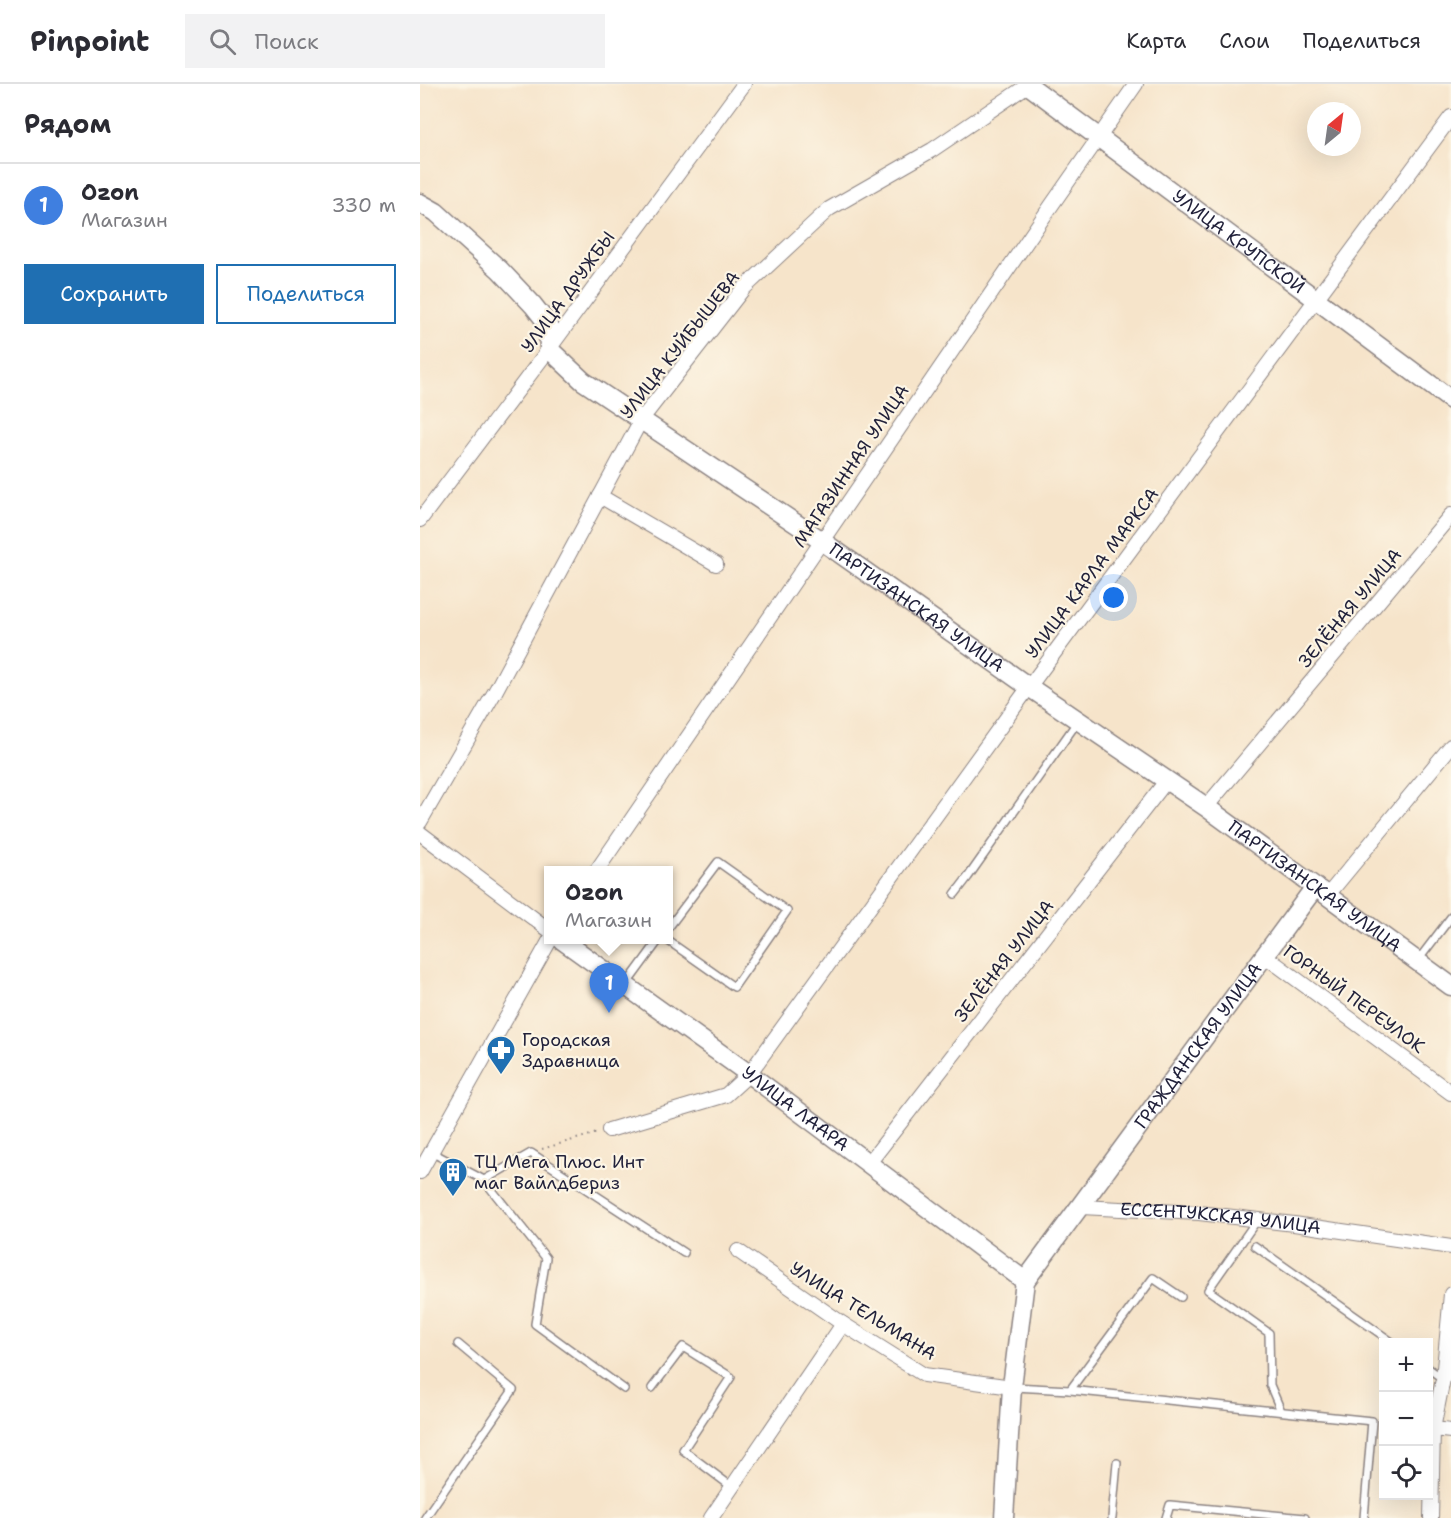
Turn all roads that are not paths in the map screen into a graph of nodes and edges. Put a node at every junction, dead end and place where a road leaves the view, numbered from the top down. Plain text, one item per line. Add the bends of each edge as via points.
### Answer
1 (744, 84) edge
2 (1027, 84) edge
3 (1136, 84) edge
4 (1451, 117) edge
5 (1099, 138) junction
6 (420, 203) edge
7 (1317, 300) junction
8 (549, 349) junction
9 (1451, 400) edge
10 (641, 420) junction
11 (600, 496) junction
12 (1451, 515) edge
13 (420, 520) edge
14 (822, 541) junction
15 (716, 564) dead end
16 (1029, 687) junction
17 (1078, 720) junction
18 (1451, 746) edge
19 (1167, 780) junction
20 (1206, 807) junction
21 (420, 822) edge
22 (420, 833) edge
23 (600, 866) edge
24 (1321, 891) junction
25 (955, 894) dead end
26 (1451, 917) edge
27 (673, 922) edge
28 (544, 926) edge
29 (673, 943) edge
30 (547, 944) edge
31 (569, 944) edge
32 (655, 944) edge
33 (1265, 957) junction
34 (1417, 962) junction
35 (626, 985) junction
36 (1451, 986) edge
37 (749, 1074) junction
38 (1451, 1093) edge
39 (609, 1130) road end
40 (431, 1152) junction
41 (869, 1164) junction
42 (420, 1172) edge
43 (484, 1180) junction
44 (1081, 1207) junction
45 (1257, 1220) junction
46 (1255, 1246) dead end
47 (1451, 1247) edge
48 (738, 1251) dead end
49 (684, 1253) dead end
50 (1025, 1281) junction
51 (1451, 1294) edge
52 (1181, 1297) dead end
53 (843, 1324) junction
54 (1386, 1338) edge
55 (458, 1344) dead end
56 (1433, 1371) edge
57 (1443, 1378) junction
58 (1012, 1387) junction
59 (652, 1388) dead end
60 (624, 1389) dead end
61 (1070, 1390) junction
62 (1281, 1411) junction
63 (1433, 1429) joint
64 (1451, 1431) edge
65 (1433, 1446) edge
66 (1117, 1462) dead end
67 (732, 1487) junction
68 (425, 1518) edge
69 (711, 1518) edge
70 (1004, 1518) edge
71 (1112, 1518) edge
72 (1166, 1518) edge
73 (1305, 1518) edge
74 (1364, 1518) edge
75 (1431, 1518) edge

1 - 8 street, УЛИЦА ДРУЖБЫ
2 - 5 street, УЛИЦА КРУПСКОЙ
2 - 10 street, УЛИЦА КУЙБЫШЕВА via 932,150 829,209 743,289
3 - 5 street, МАГАЗИННАЯ УЛИЦА
4 - 7 street, УЛИЦА КАРЛА МАРКСА
5 - 7 street, УЛИЦА КРУПСКОЙ
5 - 14 street, МАГАЗИННАЯ УЛИЦА
6 - 8 street via 436,212 534,305 548,324
7 - 9 street, УЛИЦА КРУПСКОЙ
7 - 16 street, УЛИЦА КАРЛА МАРКСА
8 - 10 street, ПАРТИЗАНСКАЯ УЛИЦА via 583,381
8 - 13 street, УЛИЦА ДРУЖБЫ
10 - 11 street, УЛИЦА КУЙБЫШЕВА
10 - 14 street, ПАРТИЗАНСКАЯ УЛИЦА
11 - 15 street
11 - 21 street, УЛИЦА КУЙБЫШЕВА
12 - 20 street, ЗЕЛЁНАЯ УЛИЦА
14 - 16 street, ПАРТИЗАНСКАЯ УЛИЦА
14 - 23 street, МАГАЗИННАЯ УЛИЦА
16 - 17 street, ПАРТИЗАНСКАЯ УЛИЦА
16 - 37 street, УЛИЦА КАРЛА МАРКСА
17 - 19 street, ПАРТИЗАНСКАЯ УЛИЦА
17 - 25 lane
18 - 24 street, ГРАЖДАНСКАЯ УЛИЦА
19 - 20 street, ПАРТИЗАНСКАЯ УЛИЦА
19 - 41 street, ЗЕЛЁНАЯ УЛИЦА
20 - 24 street, ПАРТИЗАНСКАЯ УЛИЦА
22 - 28 street
24 - 33 street, ГРАЖДАНСКАЯ УЛИЦА
24 - 34 street, ПАРТИЗАНСКАЯ УЛИЦА
26 - 34 lane
27 - 29 lane via 718,862 787,911 734,987
30 - 40 street
31 - 35 street, УЛИЦА ЛААРА
32 - 35 lane
33 - 38 street, ГОРНЫЙ ПЕРЕУЛОК
33 - 44 street, ГРАЖДАНСКАЯ УЛИЦА
34 - 36 street, ПАРТИЗАНСКАЯ УЛИЦА
35 - 37 street, УЛИЦА ЛААРА
37 - 39 street, УЛИЦА КАРЛА МАРКСА via 726,1095
37 - 41 street, УЛИЦА ЛААРА
40 - 42 street
40 - 43 lane
41 - 50 street, УЛИЦА ЛААРА
43 - 49 lane via 531,1153
43 - 60 lane via 546,1258 535,1324
44 - 45 street, ЕССЕНТУКСКАЯ УЛИЦА via 1199,1212
44 - 50 street
45 - 47 street, ЕССЕНТУКСКАЯ УЛИЦА
45 - 62 lane via 1208,1290 1269,1333 1270,1385
46 - 54 lane
48 - 53 street, УЛИЦА ТЕЛЬМАНА
50 - 58 street
51 - 57 street
52 - 61 lane via 1153,1278
53 - 58 street, УЛИЦА ТЕЛЬМАНА via 924,1375
53 - 67 street
55 - 68 lane via 513,1390
56 - 57 lane
57 - 63 street
58 - 61 lane
58 - 70 street
59 - 67 lane via 683,1347 731,1377 683,1450
61 - 62 lane
62 - 74 lane via 1372,1421
63 - 64 street
65 - 75 street
66 - 71 lane
67 - 69 street
72 - 73 lane via 1170,1505

